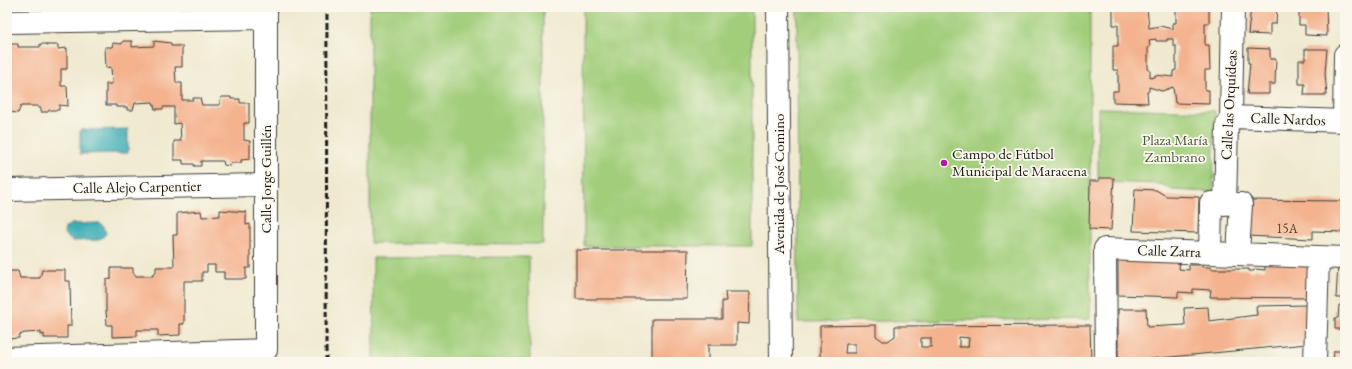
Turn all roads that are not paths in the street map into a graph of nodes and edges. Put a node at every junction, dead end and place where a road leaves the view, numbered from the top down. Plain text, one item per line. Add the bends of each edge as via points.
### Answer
1 (778, 7) edge
2 (1233, 7) edge
3 (266, 12) edge
4 (82, 14) edge
5 (7, 22) edge
6 (1345, 55) edge
7 (1231, 117) junction
8 (1345, 121) edge
9 (266, 185) junction
10 (7, 190) edge
11 (1225, 204) junction
12 (1210, 253) junction
13 (1238, 254) junction
14 (1318, 257) junction
15 (1345, 258) edge
16 (270, 356) edge
17 (145, 358) edge
18 (17, 359) edge
19 (781, 362) edge
20 (1106, 362) edge
21 (1311, 362) edge

1 - 19 street, Avenida de José Comino
2 - 7 street, Calle las Orquídeas
3 - 4 street
3 - 9 street, Calle Jorge Guillén
4 - 5 street
6 - 8 street
7 - 8 street, Calle Nardos
7 - 11 street, Calle las Orquídeas via 1227,125
9 - 10 street, Calle Alejo Carpentier
9 - 16 street, Calle Jorge Guillén
11 - 12 street via 1211,203
11 - 13 street via 1240,204
12 - 13 street, Calle Zarra
12 - 20 street, Calle Zarra via 1105,249
13 - 14 street, Calle Zarra
14 - 15 street, Calle Zarra
14 - 21 street
16 - 17 street
17 - 18 street

